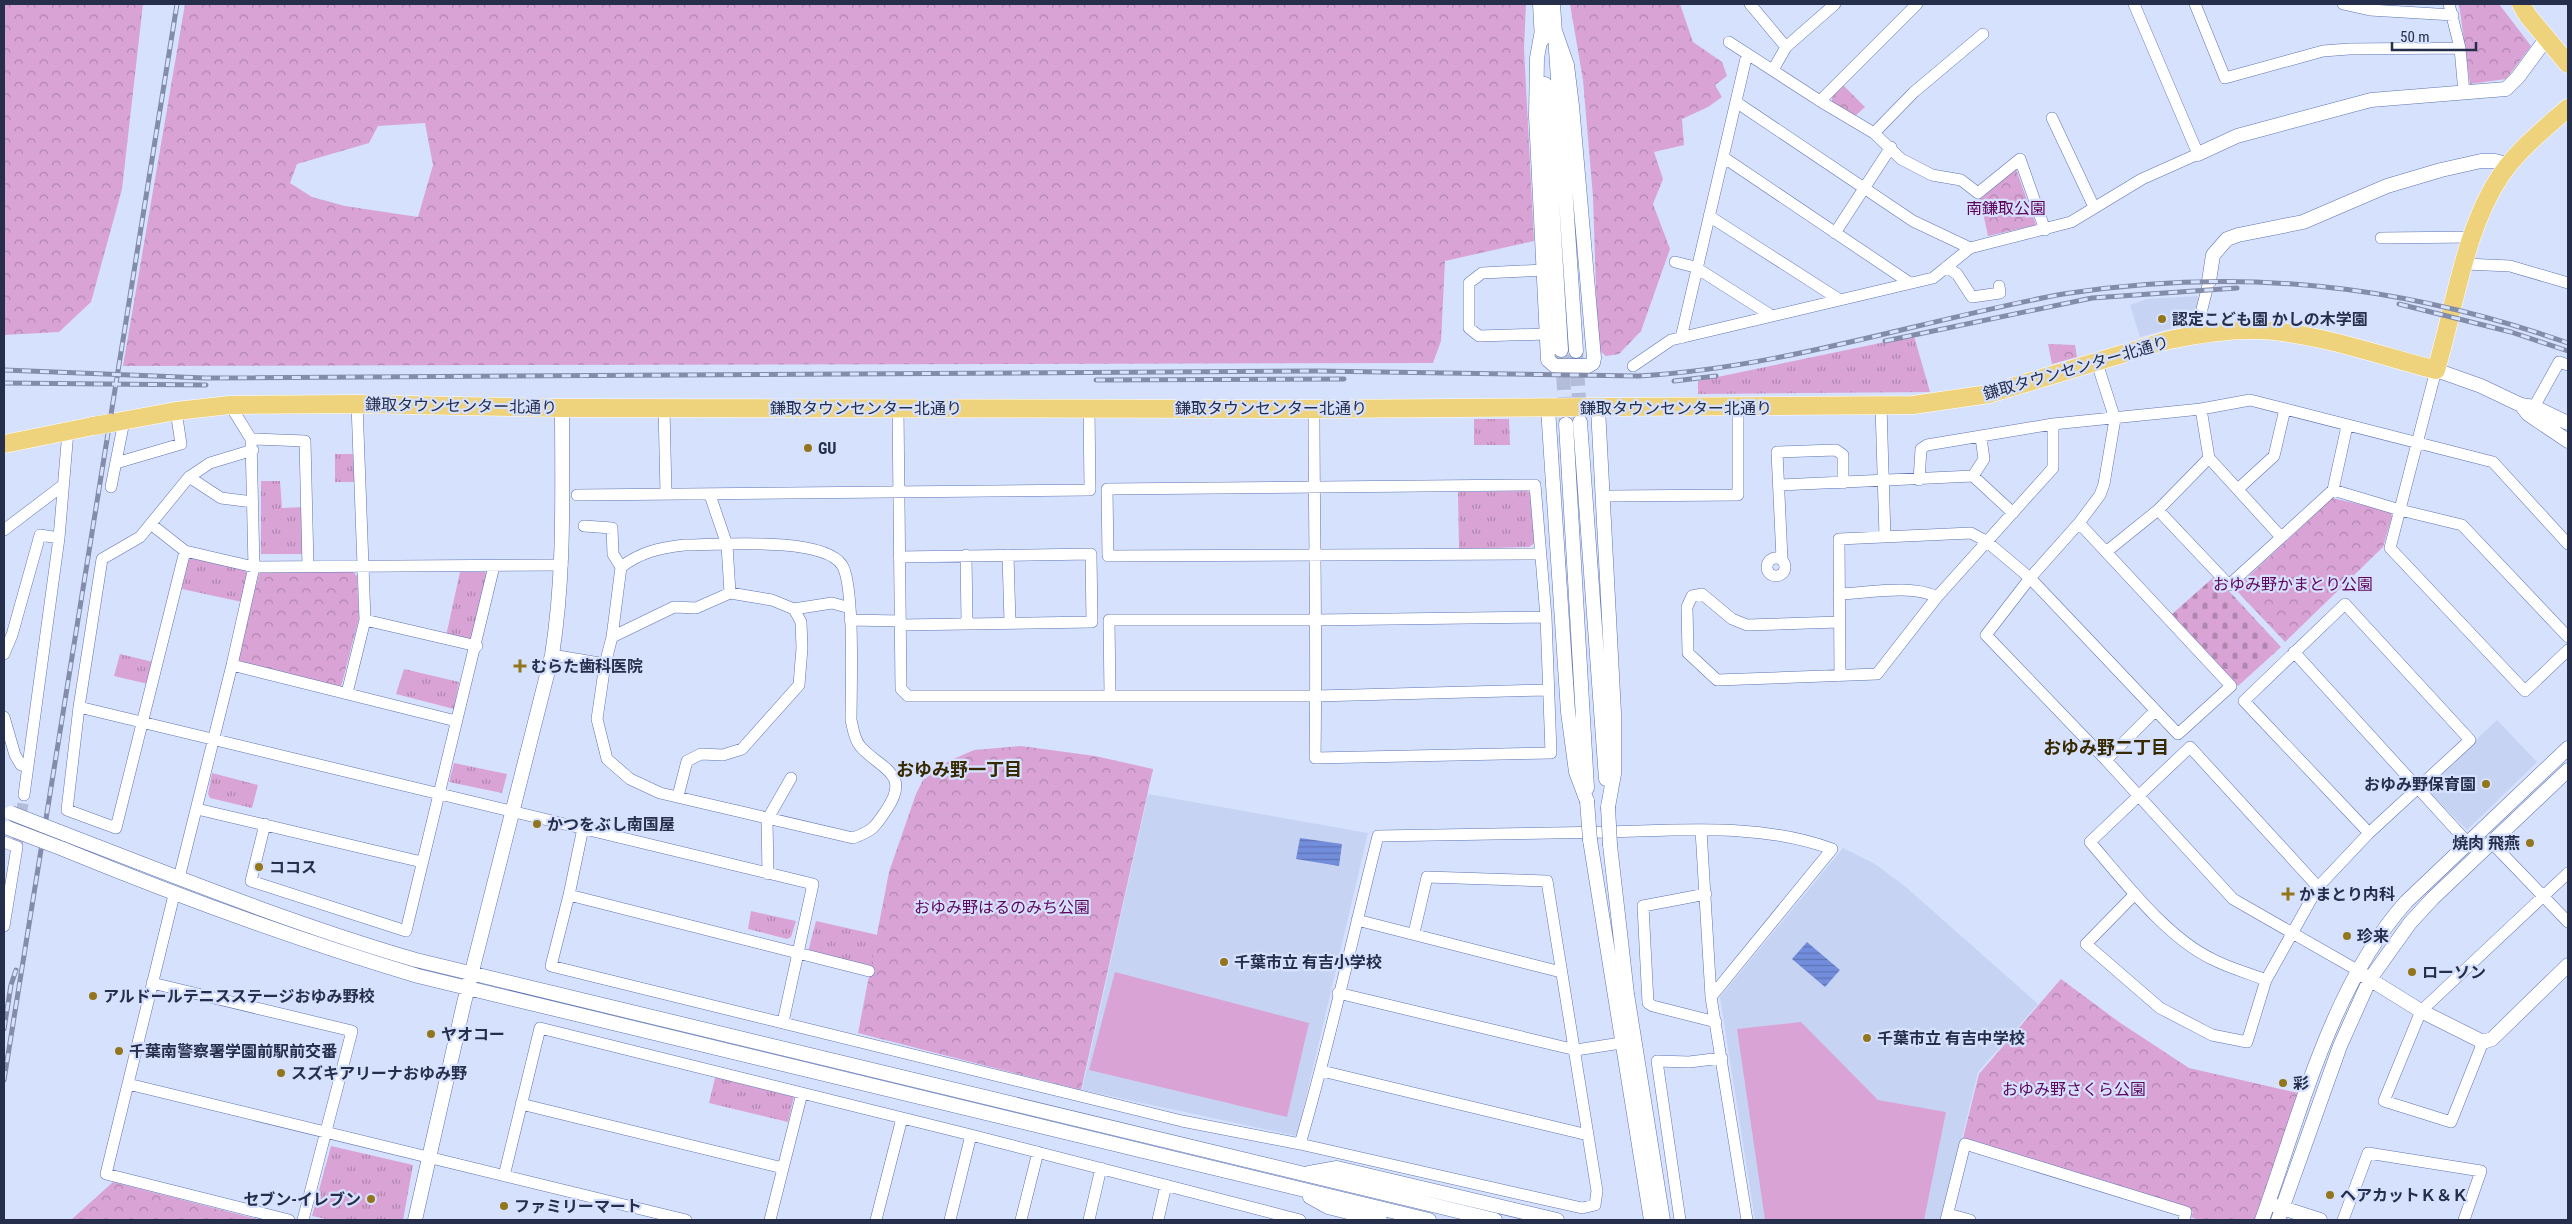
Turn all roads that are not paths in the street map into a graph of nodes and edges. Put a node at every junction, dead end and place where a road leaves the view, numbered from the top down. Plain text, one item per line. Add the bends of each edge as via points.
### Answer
1 (1540, 4) edge
2 (1553, 4) edge
3 (1750, 4) edge
4 (1832, 4) edge
5 (1917, 4) edge
6 (2134, 4) edge
7 (2195, 4) edge
8 (2343, 4) edge
9 (2521, 4) edge
10 (2451, 9) edge
11 (1548, 30) junction
12 (1983, 34) dead end
13 (2546, 39) junction
14 (1729, 42) dead end
15 (1786, 47) junction
16 (2460, 48) junction
17 (1747, 54) junction
18 (2568, 64) edge
19 (1774, 70) junction
20 (2464, 93) junction
21 (1820, 101) junction
22 (1736, 102) junction
23 (2568, 108) edge
24 (2052, 118) dead end
25 (1874, 133) junction
26 (1890, 147) junction
27 (2198, 154) junction
28 (1723, 157) junction
29 (2508, 165) junction
30 (1865, 187) junction
31 (2094, 207) junction
32 (1709, 216) junction
33 (2044, 230) junction
34 (1835, 233) junction
35 (2472, 237) junction
36 (2381, 238) dead end
37 (1970, 248) junction
38 (1675, 262) dead end
39 (2465, 264) junction
40 (1946, 266) junction
41 (1696, 267) junction
42 (1544, 270) junction
43 (2209, 281) joint
44 (1910, 283) junction
45 (2568, 284) edge
46 (1999, 286) dead end
47 (1840, 300) junction
48 (1772, 316) junction
49 (1547, 334) junction
50 (2199, 334) junction
51 (1681, 338) junction
52 (1561, 350) tunnel mouth
53 (1576, 351) tunnel mouth
54 (2097, 363) junction
55 (2568, 365) edge
56 (1633, 366) dead end
57 (2436, 370) junction
58 (357, 404) junction
59 (230, 405) junction
60 (1881, 406) junction
61 (2528, 406) junction
62 (664, 407) junction
63 (562, 408) junction
64 (898, 408) junction
65 (1089, 408) junction
66 (1548, 408) junction
67 (1598, 408) junction
68 (1738, 408) junction
69 (1314, 409) junction
70 (2201, 409) junction
71 (2285, 409) junction
72 (176, 411) junction
73 (2115, 419) junction
74 (117, 422) junction
75 (2568, 423) edge
76 (2053, 424) junction
77 (2346, 426) junction
78 (68, 431) junction
79 (1982, 438) junction
80 (2568, 441) edge
81 (4, 444) edge
82 (2415, 444) junction
83 (252, 445) junction
84 (2209, 458) junction
85 (116, 463) junction
86 (1973, 476) junction
87 (189, 477) junction
88 (1920, 480) junction
89 (1883, 481) junction
90 (1843, 482) junction
91 (1780, 485) junction
92 (62, 486) junction
93 (112, 487) dead end
94 (1314, 487) junction
95 (2238, 489) junction
96 (2333, 490) junction
97 (898, 491) junction
98 (666, 494) junction
99 (577, 495) dead end
100 (710, 495) junction
101 (1611, 496) dead end
102 (253, 502) junction
103 (2158, 510) junction
104 (2400, 510) junction
105 (2013, 513) junction
106 (2079, 523) junction
107 (152, 525) junction
108 (584, 526) dead end
109 (4, 530) edge
110 (1885, 537) junction
111 (2281, 537) junction
112 (59, 538) junction
113 (1986, 541) junction
114 (2568, 544) edge
115 (727, 545) junction
116 (185, 551) junction
117 (2106, 552) junction
118 (1314, 554) junction
119 (1540, 554) junction
120 (1008, 555) junction
121 (966, 556) junction
122 (899, 557) junction
123 (1782, 559) dead end
124 (562, 565) junction
125 (308, 566) junction
126 (494, 566) junction
127 (254, 567) junction
128 (621, 567) junction
129 (362, 568) junction
130 (2030, 578) junction
131 (730, 593) junction
132 (1839, 594) junction
133 (1937, 597) junction
134 (850, 608) junction
135 (794, 609) junction
136 (1546, 617) junction
137 (365, 620) junction
138 (850, 620) junction
139 (1316, 620) junction
140 (1839, 622) junction
141 (900, 623) junction
142 (967, 623) junction
143 (1010, 623) junction
144 (612, 637) junction
145 (2568, 637) edge
146 (477, 646) junction
147 (2568, 650) edge
148 (2294, 652) junction
149 (4, 654) edge
150 (552, 655) junction
151 (605, 664) junction
152 (232, 666) junction
153 (1840, 676) junction
154 (1548, 690) junction
155 (347, 693) junction
156 (1110, 695) junction
157 (1316, 696) junction
158 (79, 707) junction
159 (2155, 710) junction
160 (4, 717) edge
161 (144, 721) junction
162 (456, 721) junction
163 (214, 739) junction
164 (2568, 748) edge
165 (2106, 760) junction
166 (28, 766) junction
167 (2568, 770) edge
168 (792, 778) dead end
169 (2417, 787) junction
170 (24, 795) tunnel mouth
171 (440, 795) junction
172 (678, 796) junction
173 (2139, 797) junction
174 (1587, 801) junction
175 (1608, 807) junction
176 (196, 808) junction
177 (7, 812) edge
178 (512, 814) junction
179 (767, 820) junction
180 (266, 824) junction
181 (6, 827) edge
182 (583, 828) junction
183 (1701, 830) junction
184 (2369, 833) junction
185 (4, 842) tunnel mouth
186 (2467, 842) junction
187 (2491, 842) junction
188 (422, 862) junction
189 (2568, 873) edge
190 (768, 874) junction
191 (179, 878) junction
192 (2318, 887) junction
193 (7, 893) edge
194 (1706, 894) junction
195 (2136, 894) junction
196 (174, 895) junction
197 (569, 896) junction
198 (2544, 896) junction
199 (1356, 920) junction
200 (2568, 922) edge
201 (4, 926) edge
202 (1414, 933) junction
203 (2292, 933) junction
204 (798, 954) junction
205 (2568, 966) edge
206 (2357, 970) junction
207 (869, 971) dead end
208 (1561, 972) junction
209 (472, 973) junction
210 (2266, 980) junction
211 (2370, 980) junction
212 (152, 983) junction
213 (468, 989) junction
214 (1338, 993) junction
215 (1712, 997) junction
216 (2421, 1011) junction
217 (784, 1022) junction
218 (1716, 1022) junction
219 (2483, 1042) junction
220 (1621, 1043) junction
221 (1576, 1050) junction
222 (1722, 1058) junction
223 (1322, 1071) junction
224 (128, 1084) junction
225 (802, 1093) junction
226 (521, 1104) junction
227 (902, 1118) junction
228 (326, 1132) junction
229 (971, 1135) junction
230 (1588, 1135) junction
231 (1300, 1144) junction
232 (1038, 1152) junction
233 (429, 1158) junction
234 (783, 1168) junction
235 (1102, 1168) junction
236 (1306, 1174) junction
237 (504, 1176) junction
238 (1166, 1185) junction
239 (1304, 1190) junction
240 (2268, 1203) junction
241 (2281, 1214) edge
242 (1947, 1217) edge
243 (289, 1220) edge
244 (303, 1220) edge
245 (415, 1220) edge
246 (686, 1220) edge
247 (770, 1220) edge
248 (876, 1220) edge
249 (950, 1220) edge
250 (1021, 1220) edge
251 (1089, 1220) edge
252 (1158, 1220) edge
253 (1300, 1220) edge
254 (1380, 1220) edge
255 (1429, 1220) edge
256 (1495, 1220) edge
257 (1556, 1220) edge
258 (1651, 1220) edge
259 (1663, 1220) edge
260 (1680, 1220) edge
261 (1746, 1220) edge
262 (1970, 1220) edge
263 (2184, 1220) edge
264 (2262, 1220) edge
265 (2320, 1220) edge
266 (2343, 1220) edge
267 (2464, 1220) edge

1 - 11 street
2 - 11 street
3 - 15 street
4 - 15 street
5 - 21 street
6 - 27 street
7 - 16 street via 2225,78 2323,51
8 - 10 street via 2370,10
9 - 13 main road
10 - 16 street
11 - 42 street via 1537,58 1536,116
11 - 49 street via 1567,65 1593,364 1555,366 1550,363
11 - 52 street
11 - 53 street
12 - 25 street via 1914,92
13 - 18 main road
13 - 20 street via 2506,89
14 - 17 street
15 - 19 street
16 - 20 street
17 - 19 street
17 - 22 street
19 - 21 street
20 - 27 street via 2371,100 2237,136
21 - 25 street
22 - 28 street
22 - 30 street
23 - 29 main road
24 - 31 street
25 - 26 street
26 - 30 street
26 - 33 street via 1901,158 1932,175 1961,180 1978,193 2020,160
27 - 31 street via 2142,179
28 - 32 street
28 - 34 street
29 - 35 main road via 2487,200
29 - 43 street via 2481,161 2441,170 2387,186 2303,222 2227,239 2213,255
30 - 34 street
30 - 37 street via 1913,221
31 - 33 street via 2071,222
32 - 41 street
32 - 47 street
33 - 37 street
34 - 44 street
35 - 36 street
35 - 39 main road
37 - 40 street
38 - 41 street
39 - 45 street via 2510,266
39 - 57 main road
40 - 44 street via 1933,278
40 - 46 street via 1957,274 1972,297 2000,294
41 - 48 street
41 - 51 street
42 - 49 street
42 - 49 street via 1482,273 1469,283 1469,328 1479,336
43 - 50 street
44 - 47 street
47 - 48 street
48 - 51 street
50 - 54 main road, 鎌取タウンセンター北通り
50 - 57 main road, 鎌取タウンセンター北通り via 2257,330 2290,334
51 - 56 street via 1671,340
54 - 60 main road, 鎌取タウンセンター北通り via 1990,394 1942,403
54 - 73 street
55 - 61 street via 2559,362
57 - 61 street, 鎌取タウンセンター北通り
57 - 82 street
58 - 59 main road, 鎌取タウンセンター北通り
58 - 63 main road, 鎌取タウンセンター北通り
58 - 129 street
59 - 72 main road, 鎌取タウンセンター北通り
59 - 83 street
60 - 68 main road, 鎌取タウンセンター北通り
60 - 89 street
61 - 75 street, 鎌取タウンセンター北通り
61 - 80 street, 鎌取タウンセンター北通り via 2528,414
62 - 63 main road, 鎌取タウンセンター北通り
62 - 64 main road, 鎌取タウンセンター北通り
62 - 98 street
63 - 124 street
64 - 65 main road, 鎌取タウンセンター北通り
64 - 97 street
65 - 69 main road, 鎌取タウンセンター北通り
65 - 97 street via 1090,490
66 - 67 main road, 鎌取タウンセンター北通り
66 - 69 main road, 鎌取タウンセンター北通り
66 - 174 street via 1568,712 1576,772
67 - 68 main road, 鎌取タウンセンター北通り
67 - 175 street via 1614,712 1614,774
68 - 101 street via 1738,495
69 - 94 street
70 - 71 street via 2250,400
70 - 73 street
70 - 84 street
71 - 77 street
71 - 95 street via 2274,456
72 - 74 main road, 鎌取タウンセンター北通り
72 - 85 street via 181,444
73 - 76 street
73 - 106 street via 2104,484 2100,495
74 - 78 main road, 鎌取タウンセンター北通り, bridge
74 - 85 street
76 - 79 street
76 - 105 street via 2053,468
77 - 82 street
77 - 96 street
78 - 81 main road, 鎌取タウンセンター北通り
78 - 92 street
79 - 86 street via 1984,459
79 - 88 street via 1927,445 1921,449
82 - 104 street
82 - 114 street via 2492,462
83 - 87 street via 210,463
83 - 102 street
83 - 125 street via 305,441
84 - 95 street
84 - 103 street
85 - 93 street
86 - 88 street
86 - 105 street
87 - 102 street via 221,498
87 - 107 street
88 - 89 street
89 - 90 street
89 - 110 street
90 - 91 street
90 - 91 street via 1843,455 1836,450 1777,452
91 - 123 street
92 - 109 street
92 - 112 street
94 - 118 street
94 - 118 street via 1107,489 1108,556
94 - 119 street via 1535,486
95 - 111 street
96 - 104 street
96 - 111 street
97 - 100 street
97 - 122 street
98 - 99 street
98 - 100 street
100 - 115 street
102 - 127 street
103 - 111 street via 2229,585
103 - 117 street
104 - 145 street via 2462,525
104 - 147 street via 2390,548 2525,691
105 - 113 street
106 - 117 street
106 - 130 street
107 - 116 street
107 - 158 street via 140,537 102,559
108 - 128 street via 612,528 613,554
110 - 113 street via 1971,533
110 - 132 street via 1839,539
112 - 149 street via 40,535
112 - 166 street
113 - 130 street
113 - 133 street
115 - 128 street via 660,548 641,553
115 - 131 street
115 - 134 street via 792,544 831,556 842,565
116 - 127 street
116 - 161 street
117 - 159 street via 2231,686 2178,734
118 - 119 street
118 - 139 street
119 - 136 street
120 - 121 street
120 - 143 street
120 - 143 street via 1092,554 1092,622
121 - 122 street
121 - 142 street
122 - 141 street
124 - 126 street
124 - 150 street
125 - 127 street
125 - 129 street
126 - 129 street
126 - 146 street
127 - 152 street
128 - 144 street
129 - 137 street
130 - 159 street
130 - 165 street via 1986,635
131 - 135 street via 772,600
131 - 144 street via 696,608 674,607
132 - 133 street via 1913,590 1926,591
132 - 140 street
133 - 153 street via 1877,674
134 - 135 street via 832,603
134 - 138 street
135 - 172 street via 801,622 799,685 742,749 723,755 701,754 687,762
136 - 139 street
136 - 154 street
137 - 146 street
137 - 155 street
138 - 141 street
138 - 179 street via 854,735 859,746 887,767 895,780 895,797 872,830 853,838
139 - 156 street via 1109,620
139 - 157 street
140 - 153 street
140 - 153 street via 1747,625 1732,619 1702,594 1692,596 1687,607 1688,653 1718,680
141 - 142 street
141 - 156 street via 901,689 908,696
142 - 143 street
144 - 151 street
146 - 162 street
148 - 169 street
148 - 169 street via 2345,604 2470,740
148 - 184 street via 2244,701
150 - 151 street
150 - 178 street
151 - 172 street via 597,719 607,758 630,779 660,793
152 - 155 street
152 - 163 street
154 - 157 street
154 - 157 street via 1551,753 1315,758
155 - 162 street
156 - 157 street
158 - 161 street
158 - 161 street via 67,810 116,828
159 - 165 street
160 - 166 street via 15,755 21,765
161 - 163 street
162 - 171 street
163 - 171 street
163 - 176 street
164 - 186 street
165 - 173 street
166 - 170 street
167 - 187 street
168 - 179 street
169 - 184 street
169 - 186 street
171 - 178 street
171 - 188 street
172 - 179 street
173 - 192 street via 2190,748
173 - 195 street via 2090,842
173 - 203 street via 2233,899
174 - 175 street via 1573,423
174 - 220 street, bridge
175 - 259 street, bridge via 1627,994
176 - 180 street
176 - 191 street
177 - 191 street, bridge
178 - 182 street
178 - 209 street
179 - 190 street
180 - 188 street
180 - 188 street via 250,881 406,931
181 - 196 street, bridge
182 - 190 street
182 - 197 street
183 - 194 street
183 - 199 street via 1378,836
183 - 215 street via 1760,832 1804,839 1832,849
184 - 192 street
185 - 193 street via 17,848
186 - 206 street via 2394,916
187 - 198 street
187 - 211 street via 2410,923
189 - 198 street
190 - 204 street via 813,884
191 - 209 street via 364,945
192 - 203 street
193 - 201 street
194 - 215 street
194 - 218 street via 1643,906 1648,1003
195 - 210 street via 2183,941 2212,959
195 - 210 street via 2086,944 2160,1008 2212,1035 2247,1042
196 - 212 street
196 - 213 street via 370,962
197 - 204 street
197 - 217 street via 551,966
198 - 200 street
198 - 216 street
199 - 202 street
199 - 214 street
202 - 208 street
202 - 208 street via 1427,877 1548,881
203 - 206 street
203 - 210 street
204 - 207 street
204 - 217 street
205 - 219 street via 2492,1039
206 - 211 street
206 - 240 street via 2312,1080
208 - 221 street
209 - 213 street
209 - 236 street
211 - 216 street
211 - 241 street via 2340,1046
212 - 224 street
212 - 228 street via 352,1031
213 - 233 street
213 - 239 street
214 - 221 street
214 - 223 street
215 - 218 street
216 - 219 street
216 - 219 street via 2384,1101 2451,1122
217 - 231 street via 1182,1121
218 - 222 street
220 - 221 street
220 - 258 street
221 - 230 street
222 - 260 street via 1657,1062
222 - 261 street
223 - 230 street
223 - 231 street
224 - 228 street
224 - 243 street via 106,1174
225 - 226 street via 540,1028
225 - 227 street
225 - 234 street
226 - 234 street
226 - 237 street
227 - 229 street
227 - 248 street
228 - 233 street
228 - 244 street
229 - 232 street
229 - 249 street
230 - 231 street via 1597,1191 1595,1205 1582,1208
232 - 235 street
232 - 250 street
233 - 237 street
233 - 245 street
234 - 247 street
235 - 238 street
235 - 251 street
236 - 256 street
236 - 257 street via 1337,1168
237 - 246 street
238 - 252 street
238 - 253 street
239 - 254 street via 1328,1207
239 - 255 street
240 - 241 street
240 - 264 street
241 - 265 street
242 - 262 street
242 - 263 street via 1965,1144 2186,1212
266 - 267 street via 2368,1153 2481,1171

